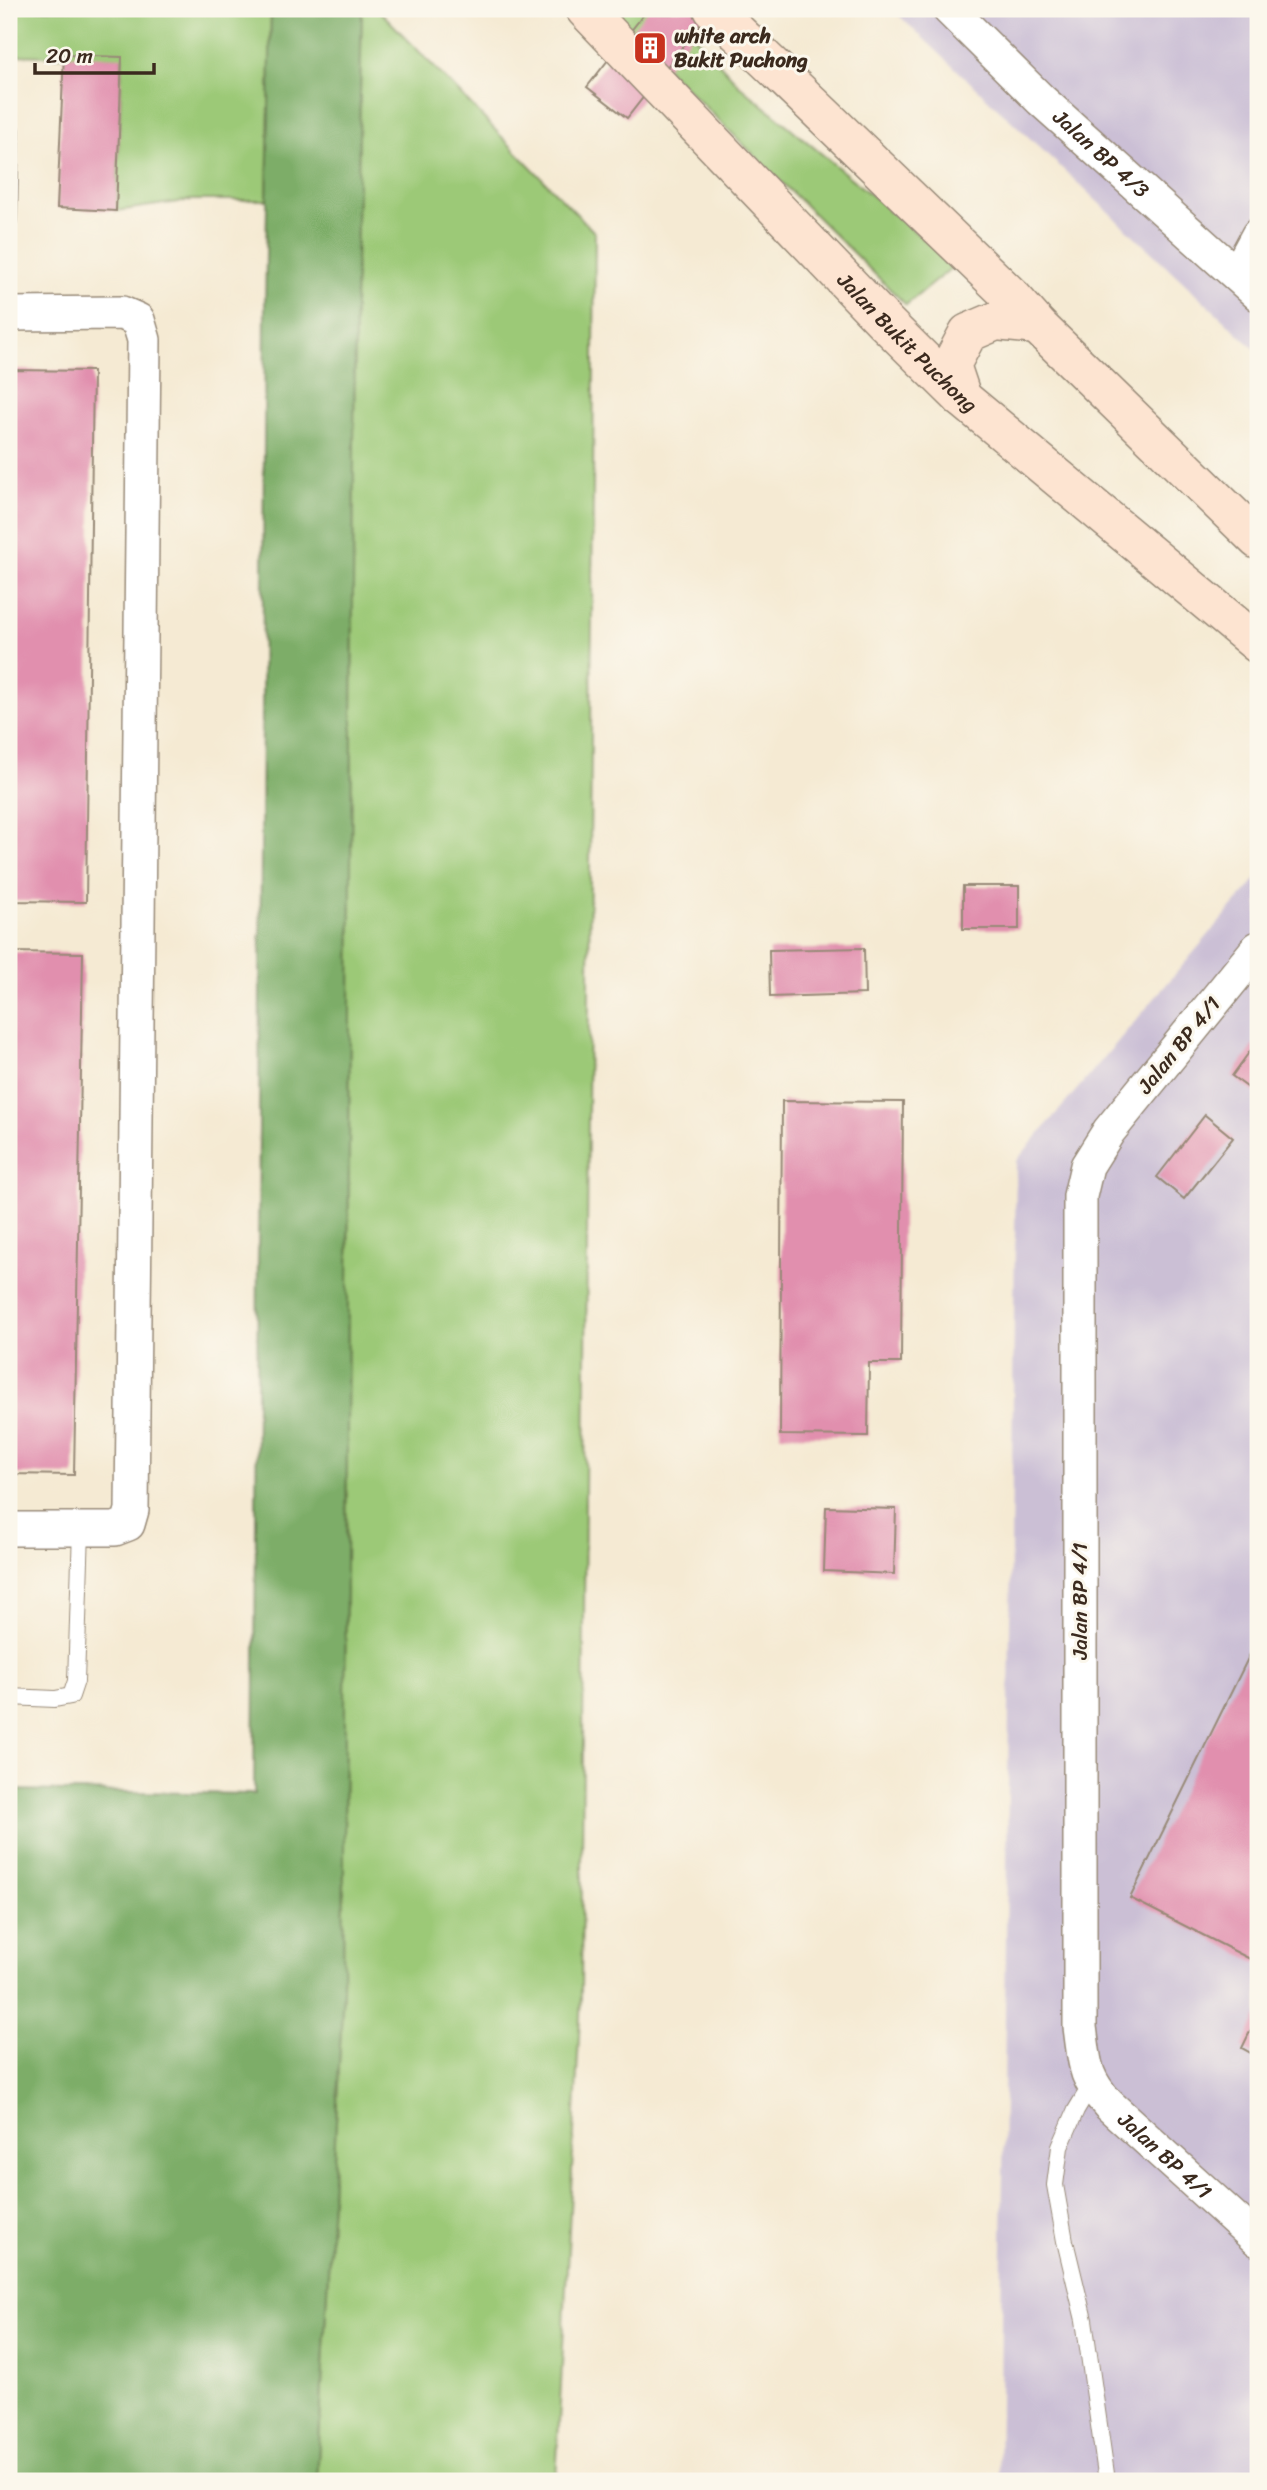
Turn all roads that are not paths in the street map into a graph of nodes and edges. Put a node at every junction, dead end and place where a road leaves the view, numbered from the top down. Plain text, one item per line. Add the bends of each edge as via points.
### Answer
1 (585, 9) edge
2 (713, 9) edge
3 (950, 9) edge
4 (9, 123) edge
5 (9, 220) edge
6 (1258, 235) edge
7 (1247, 284) edge
8 (9, 314) edge
9 (1037, 325) junction
10 (961, 398) junction
11 (1258, 540) edge
12 (1258, 644) edge
13 (1258, 948) edge
14 (9, 1529) edge
15 (81, 1530) junction
16 (9, 1697) edge
17 (1091, 2085) junction
18 (1258, 2240) edge
19 (1107, 2481) edge

1 - 10 main road, Jalan Bukit Puchong
2 - 9 main road
3 - 7 street, Jalan BP 4/3 via 1041,100
4 - 5 lane
6 - 7 street
8 - 15 street via 122,313 138,320 144,340 132,1510 128,1524
9 - 10 main road via 996,321 968,333 951,365
9 - 11 main road
10 - 12 main road, Jalan Bukit Puchong
13 - 17 street, Jalan BP 4/1 via 1109,1131 1087,1166 1080,1196 1080,2027
14 - 15 street
15 - 16 lane via 76,1681 71,1696
17 - 18 street, Jalan BP 4/1
17 - 19 lane via 1060,2147 1055,2185 1084,2320

